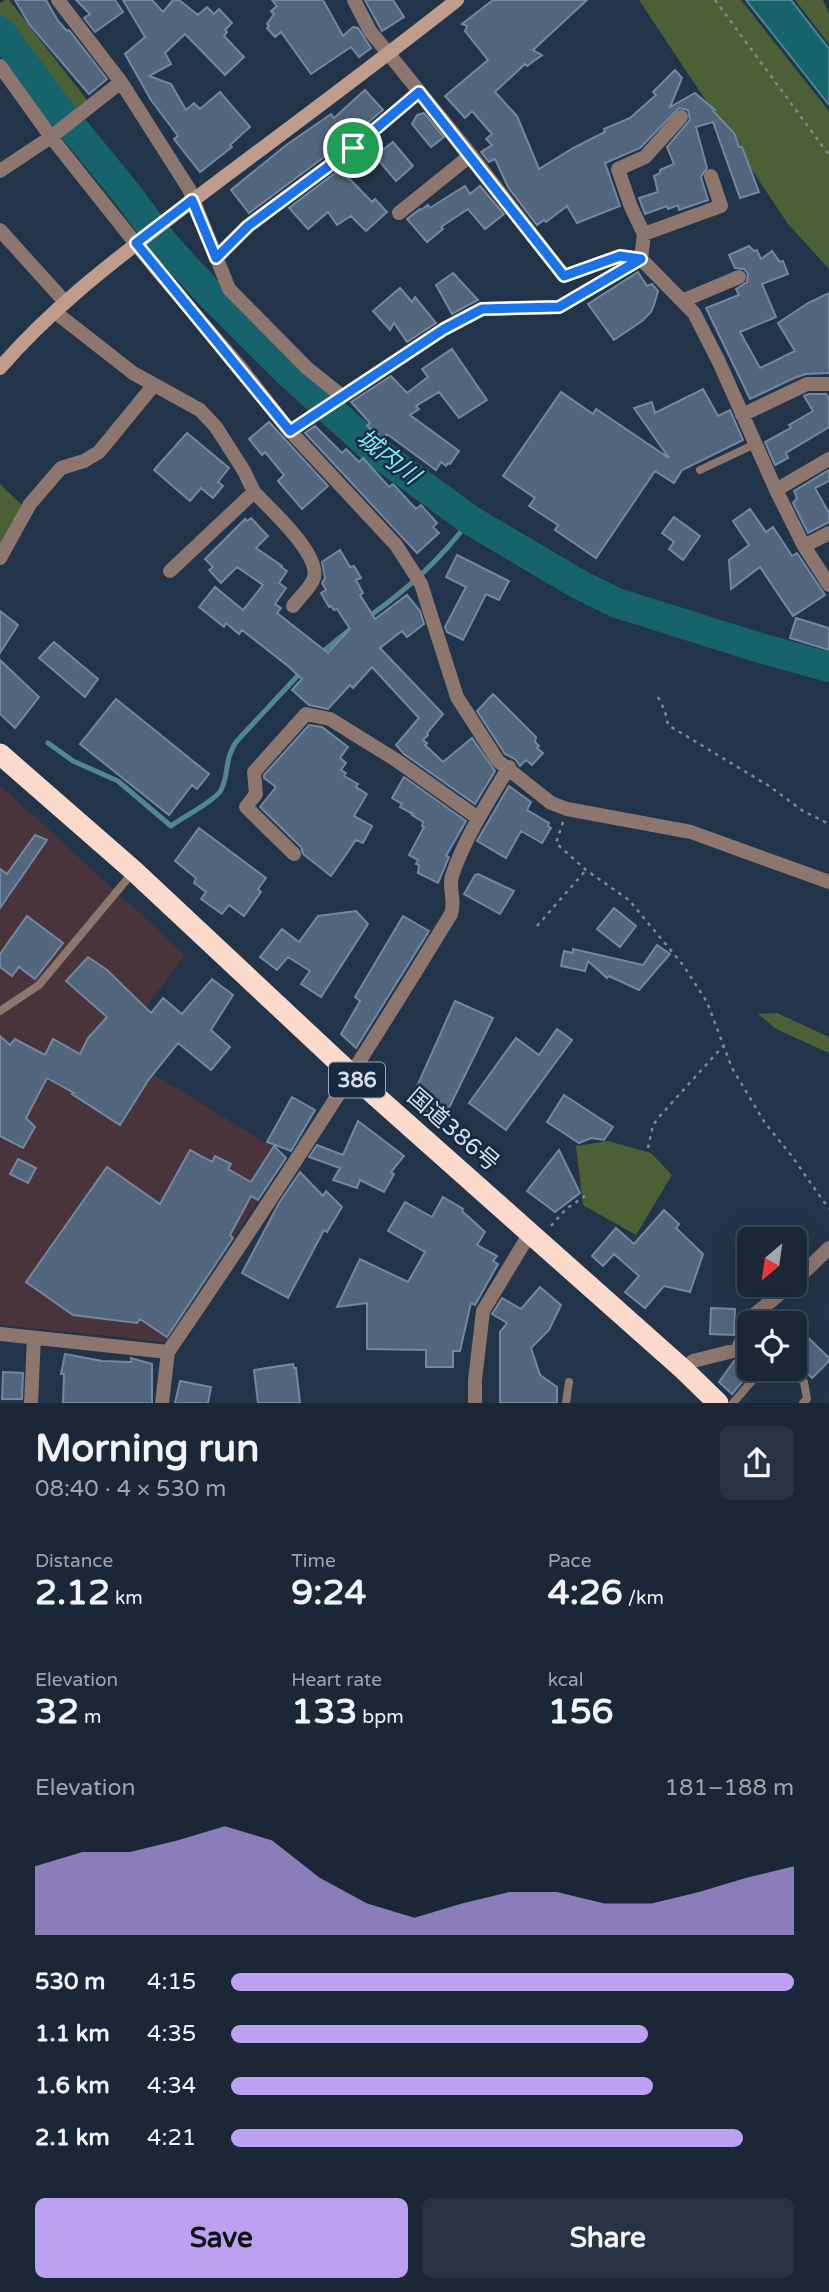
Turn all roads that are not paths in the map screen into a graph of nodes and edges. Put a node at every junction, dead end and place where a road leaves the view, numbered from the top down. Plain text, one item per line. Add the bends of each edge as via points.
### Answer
1 (58, 0) edge
2 (354, 0) edge
3 (457, 0) edge
4 (388, 55) junction
5 (0, 65) edge
6 (121, 82) junction
7 (419, 92) junction
8 (681, 117) dead end
9 (51, 137) junction
10 (471, 155) junction
11 (0, 171) edge
12 (711, 176) dead end
13 (192, 200) junction
14 (399, 213) dead end
15 (0, 230) edge
16 (644, 234) junction
17 (136, 243) junction
18 (216, 258) junction
19 (641, 259) junction
20 (739, 277) dead end
21 (682, 302) junction
22 (60, 307) junction
23 (0, 368) edge
24 (829, 384) edge
25 (153, 386) junction
26 (340, 398) junction
27 (742, 415) junction
28 (290, 431) junction
29 (755, 444) junction
30 (829, 459) edge
31 (700, 470) dead end
32 (776, 490) junction
33 (254, 492) junction
34 (829, 533) edge
35 (804, 546) junction
36 (0, 558) edge
37 (170, 571) dead end
38 (829, 585) edge
39 (293, 606) dead end
40 (0, 754) edge
41 (509, 767) junction
42 (478, 818) junction
43 (294, 854) dead end
44 (134, 871) junction
45 (829, 882) edge
46 (0, 1011) edge
47 (352, 1075) junction
48 (539, 1232) junction
49 (829, 1248) edge
50 (807, 1269) edge
51 (776, 1297) edge
52 (759, 1311) edge
53 (0, 1334) edge
54 (34, 1338) junction
55 (737, 1350) edge
56 (167, 1352) junction
57 (684, 1370) junction
58 (752, 1381) edge
59 (803, 1381) edge
60 (569, 1382) dead end
61 (32, 1403) edge
62 (162, 1403) edge
63 (475, 1403) edge
64 (566, 1403) edge
65 (718, 1403) edge
66 (733, 1403) edge
67 (803, 1403) edge

1 - 6 street
2 - 4 street
3 - 4 street
4 - 7 street
4 - 13 street
5 - 9 street
6 - 9 street
6 - 13 street
7 - 10 street
7 - 18 street via 248,226
8 - 16 street via 645,157 618,169
9 - 11 street
9 - 17 street
10 - 14 street
10 - 19 street via 564,276 620,256
12 - 16 street via 721,206
13 - 17 street
13 - 18 street
15 - 22 street
16 - 19 street
17 - 22 street
17 - 28 street
18 - 26 street via 229,289
19 - 21 street
19 - 26 street via 559,307 482,309
20 - 21 street
21 - 27 street via 694,313
22 - 23 street
22 - 25 street
24 - 27 street via 807,384
25 - 33 street via 200,410 216,427
25 - 36 street via 99,453 61,468 30,504
26 - 28 street
27 - 29 street
28 - 41 street via 396,545 418,578 457,697 498,761
29 - 31 lane
29 - 32 street
30 - 32 street
32 - 35 street
33 - 37 street
33 - 39 street via 314,561 314,578
34 - 35 street
35 - 38 street
40 - 44 highway, 国道386号 / 386
41 - 42 street
41 - 45 street via 551,803 567,809 691,832
42 - 43 street via 330,719 306,714 254,772 256,794 246,807
42 - 47 street via 451,880 453,909
44 - 46 lane via 39,985
44 - 47 highway, 国道386号 / 386
47 - 48 highway, 国道386号 / 386
47 - 56 street
48 - 57 highway, 国道386号 / 386
48 - 63 street via 483,1311
49 - 50 street
51 - 52 street
53 - 54 street
54 - 56 street
54 - 61 street
55 - 57 street via 693,1362
56 - 62 street
57 - 65 highway, 国道386号 / 386
58 - 66 lane
59 - 67 lane via 807,1399
60 - 64 lane

